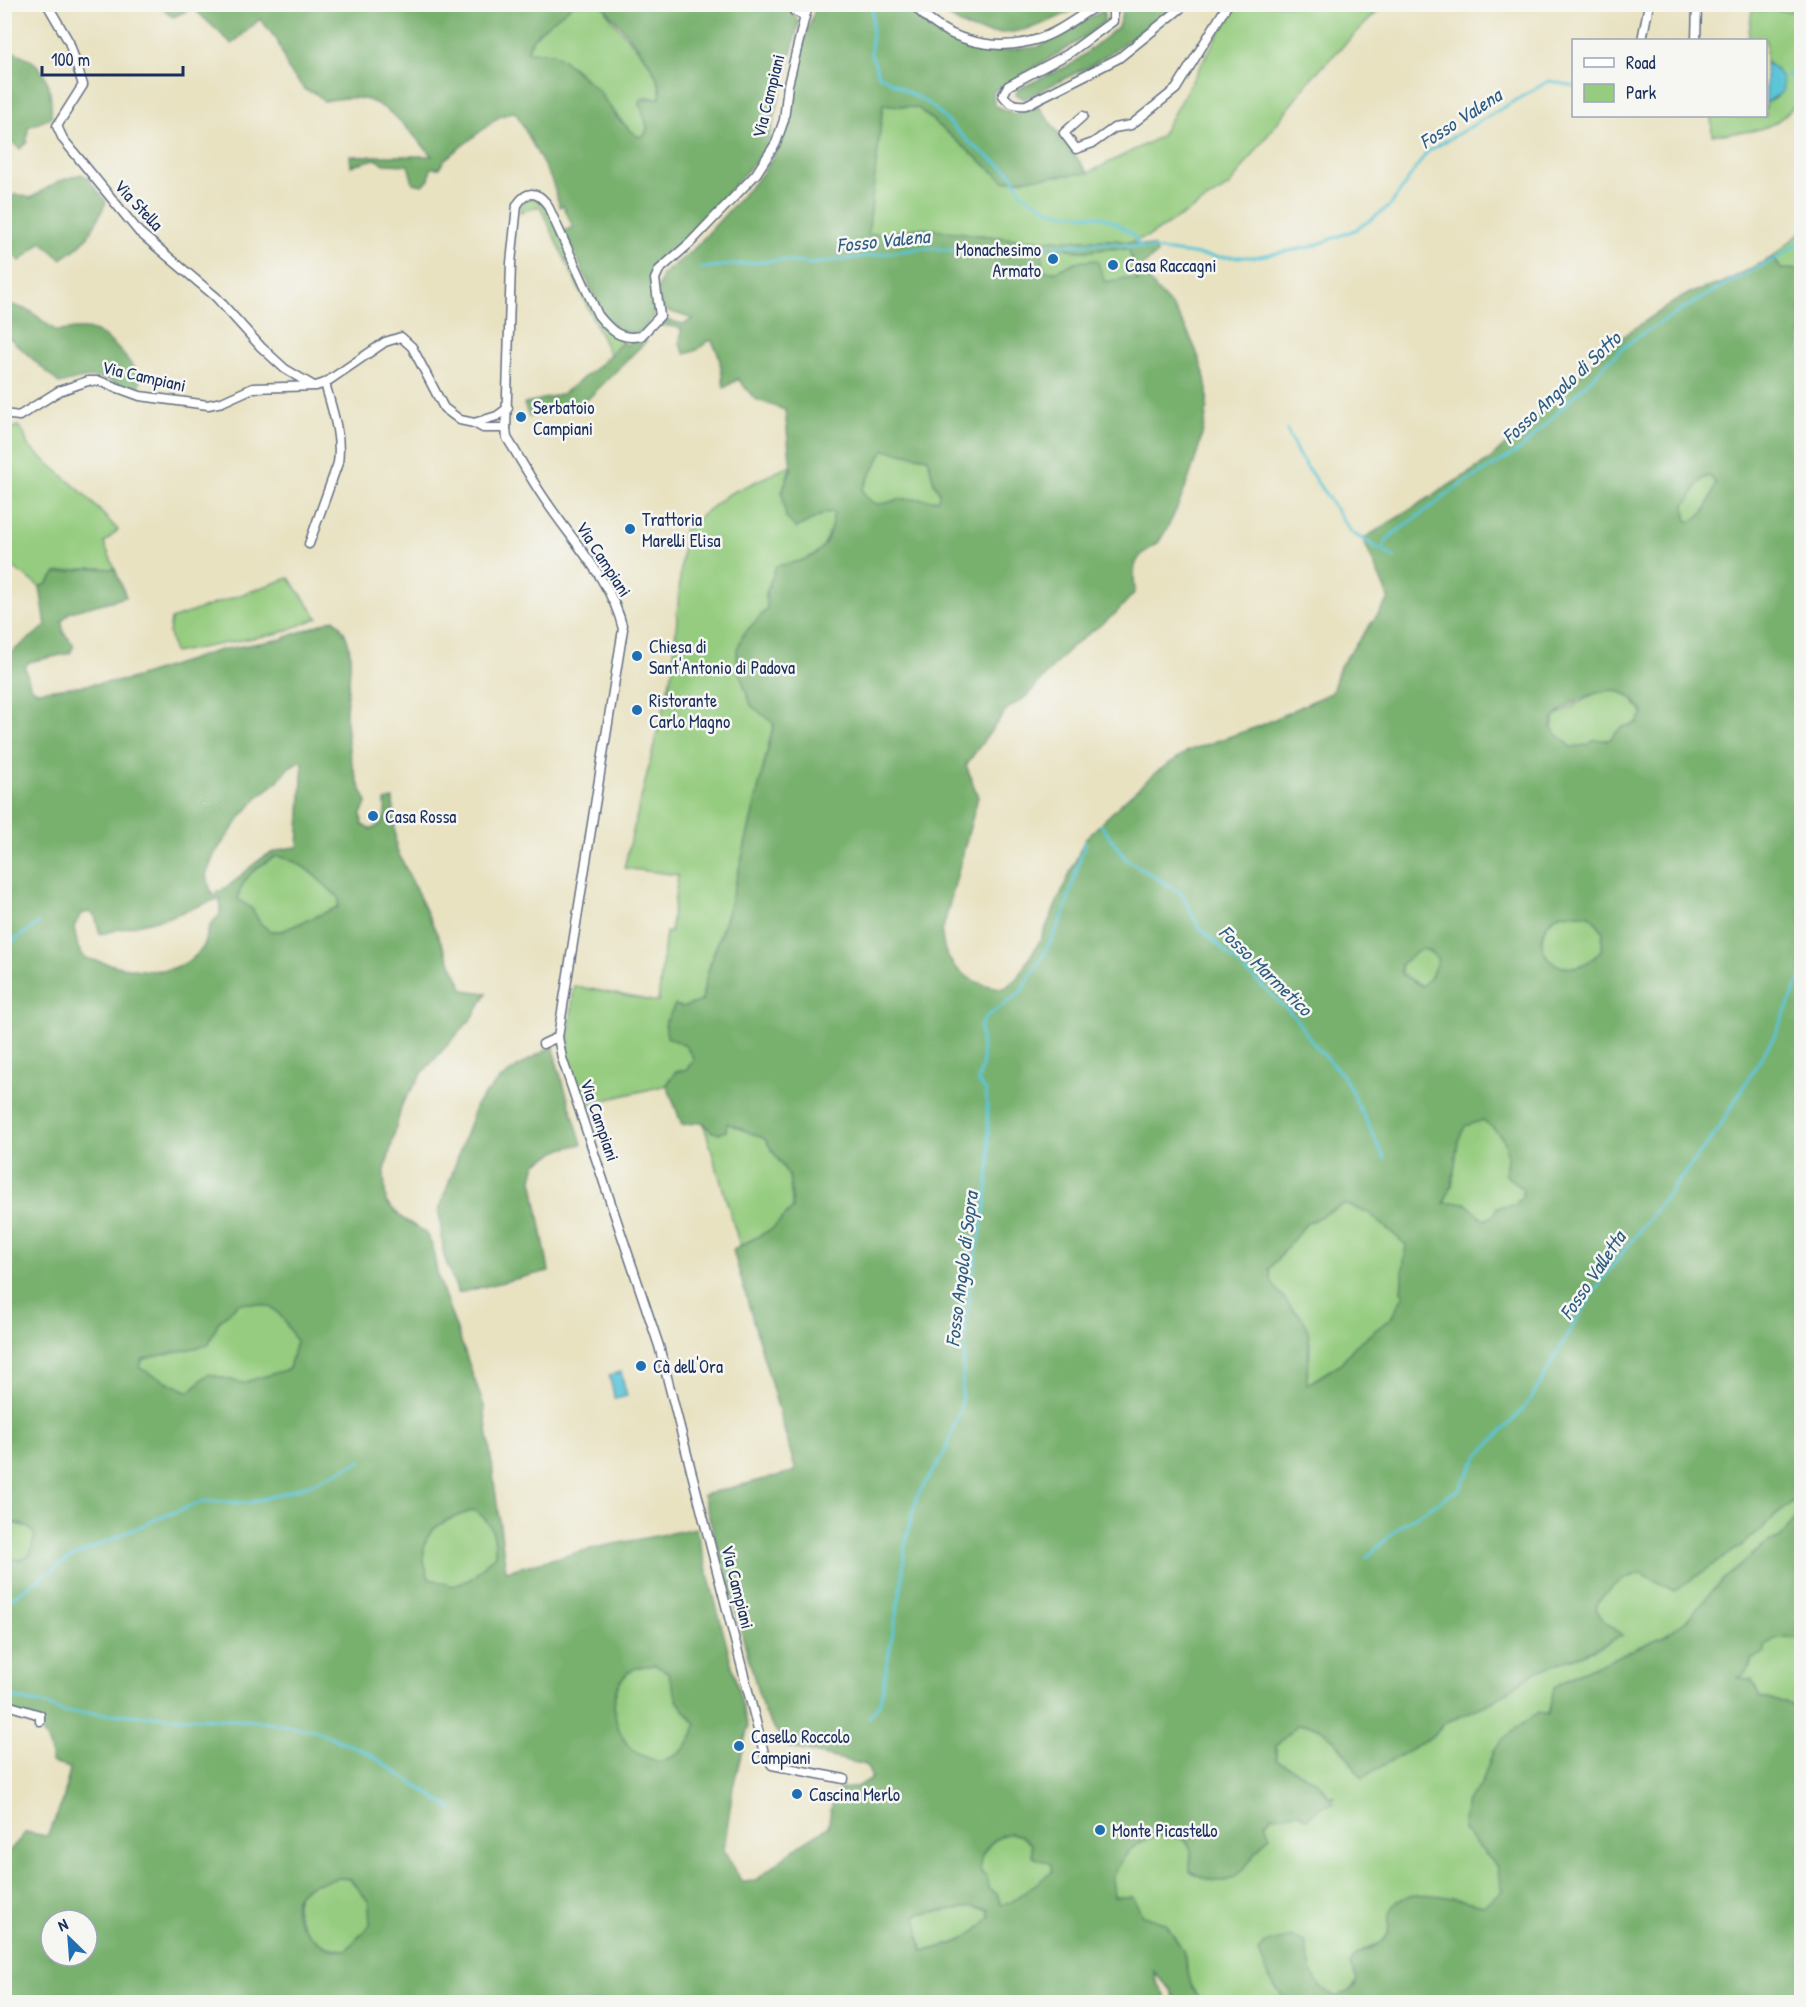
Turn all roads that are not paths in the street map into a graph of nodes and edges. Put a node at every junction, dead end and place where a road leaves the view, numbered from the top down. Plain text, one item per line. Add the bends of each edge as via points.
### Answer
1 (47, 4) edge
2 (794, 4) edge
3 (810, 4) edge
4 (913, 4) edge
5 (1100, 4) edge
6 (1186, 4) edge
7 (1228, 4) edge
8 (1649, 4) edge
9 (1697, 4) edge
10 (1105, 5) edge
11 (805, 16) junction
12 (1642, 39) edge
13 (1696, 39) edge
14 (1083, 116) dead end
15 (325, 383) junction
16 (313, 385) junction
17 (518, 410) dead end
18 (508, 411) junction
19 (4, 414) edge
20 (474, 423) junction
21 (506, 428) junction
22 (309, 544) dead end
23 (558, 1037) junction
24 (543, 1044) dead end
25 (4, 1704) edge
26 (40, 1718) dead end
27 (844, 1779) dead end

1 - 16 street, Via Stella via 69,42 83,85 57,126 63,139 139,232 216,297 285,369
2 - 11 street via 794,11
3 - 11 street, Via Campiani
4 - 5 street via 944,29 984,44 1034,40
6 - 10 street via 1119,58 1070,84 1026,105 1017,106 1005,98 1008,86 1068,54 1113,21 1113,10
7 - 14 street via 1176,89 1131,125 1114,128 1076,149 1064,133
8 - 12 street
9 - 13 street
11 - 18 street, Via Campiani via 776,143 756,174 690,243 658,270 655,279 660,316 641,336 623,337 608,327 598,315 547,204 536,194 522,198 517,205 511,263
15 - 16 street, Via Campiani
15 - 20 street, Via Campiani via 385,342 401,337 412,347 444,408 460,420
15 - 22 street via 340,450
16 - 19 street, Via Campiani via 253,388 208,405 140,396 99,381 88,381 59,391 19,416
17 - 18 street
18 - 20 street
18 - 21 street, Via Campiani
20 - 21 street, Via Campiani via 483,428
21 - 23 street, Via Campiani via 507,438 547,503 606,587 617,606 623,629
23 - 24 street
23 - 27 street, Via Campiani via 568,1078 659,1346 764,1754 772,1766
25 - 26 street

